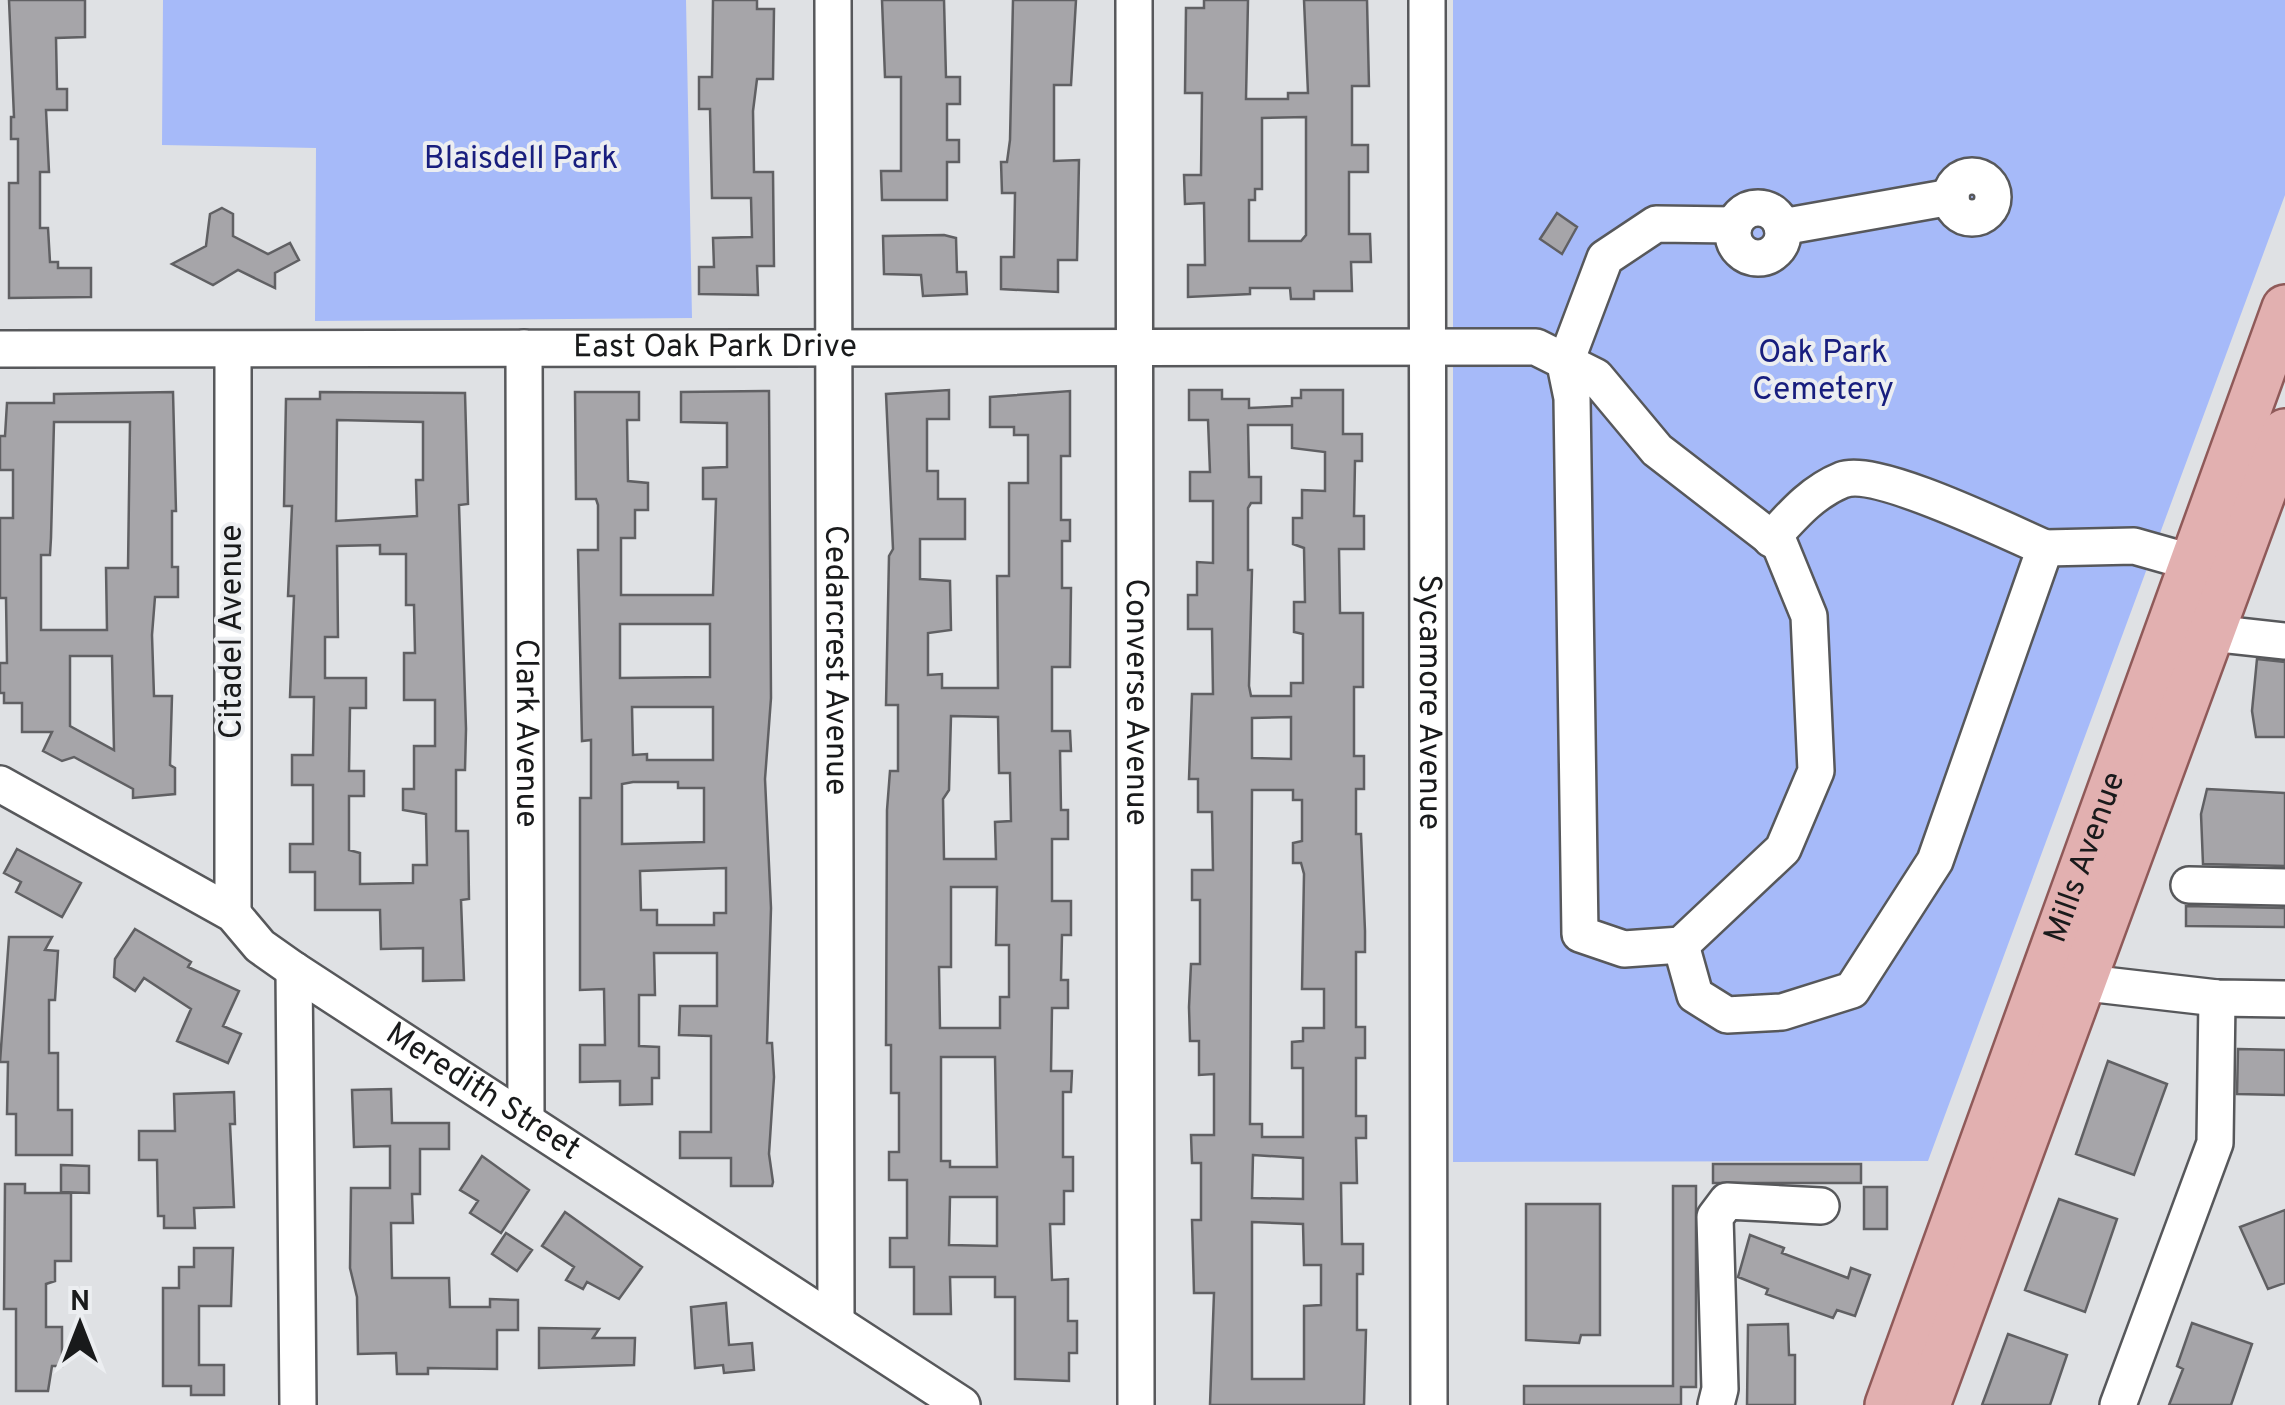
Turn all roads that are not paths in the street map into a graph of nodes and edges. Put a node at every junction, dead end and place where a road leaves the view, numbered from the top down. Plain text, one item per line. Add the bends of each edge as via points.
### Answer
1 (833, 0) edge
2 (1134, 0) edge
3 (1427, 0) edge
4 (1951, 197) dead end
5 (2285, 308) edge
6 (1428, 346) junction
7 (834, 347) junction
8 (1135, 347) junction
9 (524, 348) junction
10 (0, 349) edge
11 (233, 350) junction
12 (1565, 364) junction
13 (2285, 432) edge
14 (1771, 539) junction
15 (2046, 548) junction
16 (2194, 563) junction
17 (2211, 633) junction
18 (2285, 641) edge
19 (0, 784) edge
20 (2189, 885) dead end
21 (2285, 886) edge
22 (233, 914) junction
23 (1681, 945) junction
24 (294, 970) junction
25 (2065, 980) junction
26 (2217, 998) junction
27 (2285, 999) edge
28 (526, 1118) junction
29 (1821, 1206) dead end
30 (836, 1321) junction
31 (298, 1405) edge
32 (962, 1405) edge
33 (1136, 1405) edge
34 (1430, 1405) edge
35 (1716, 1405) edge
36 (1888, 1405) edge
37 (1927, 1405) edge
38 (2118, 1405) edge

1 - 7 street, Cedarcrest Avenue
2 - 8 street, Converse Avenue
3 - 6 street, Sycamore Avenue
4 - 12 street via 1782,227 1766,208 1750,208 1734,225 1656,224 1606,258
5 - 16 main road, Mills Avenue
6 - 8 street, East Oak Park Drive
6 - 12 street, East Oak Park Drive via 1536,347
6 - 34 street, Sycamore Avenue
7 - 8 street, East Oak Park Drive
7 - 9 street, East Oak Park Drive
7 - 30 street, Cedarcrest Avenue
8 - 33 street, Converse Avenue
9 - 11 street, East Oak Park Drive
9 - 28 street, Clark Avenue
10 - 11 street, East Oak Park Drive
11 - 22 street, Citadel Avenue
12 - 14 street, East Oak Park Drive via 1596,377 1657,450
12 - 23 street via 1572,398 1580,934 1624,949
13 - 17 main road, Mills Avenue
14 - 15 street via 1803,503 1845,479 1879,482
14 - 23 street via 1780,545 1809,616 1816,772 1783,849
15 - 16 street via 2134,546
15 - 23 street via 1935,862 1852,990 1782,1012 1727,1014 1695,995
16 - 25 main road, Mills Avenue
17 - 18 street
17 - 25 main road, Mills Avenue
19 - 22 street, Meredith Street
20 - 21 street
22 - 24 street, Meredith Street via 260,946
24 - 28 street, Meredith Street
24 - 31 street
25 - 26 street
25 - 36 main road, Mills Avenue
25 - 37 main road, Mills Avenue
26 - 27 street
26 - 38 street via 2215,1143
28 - 30 street, Meredith Street
29 - 35 street via 1727,1201 1715,1217
30 - 32 street, Meredith Street

